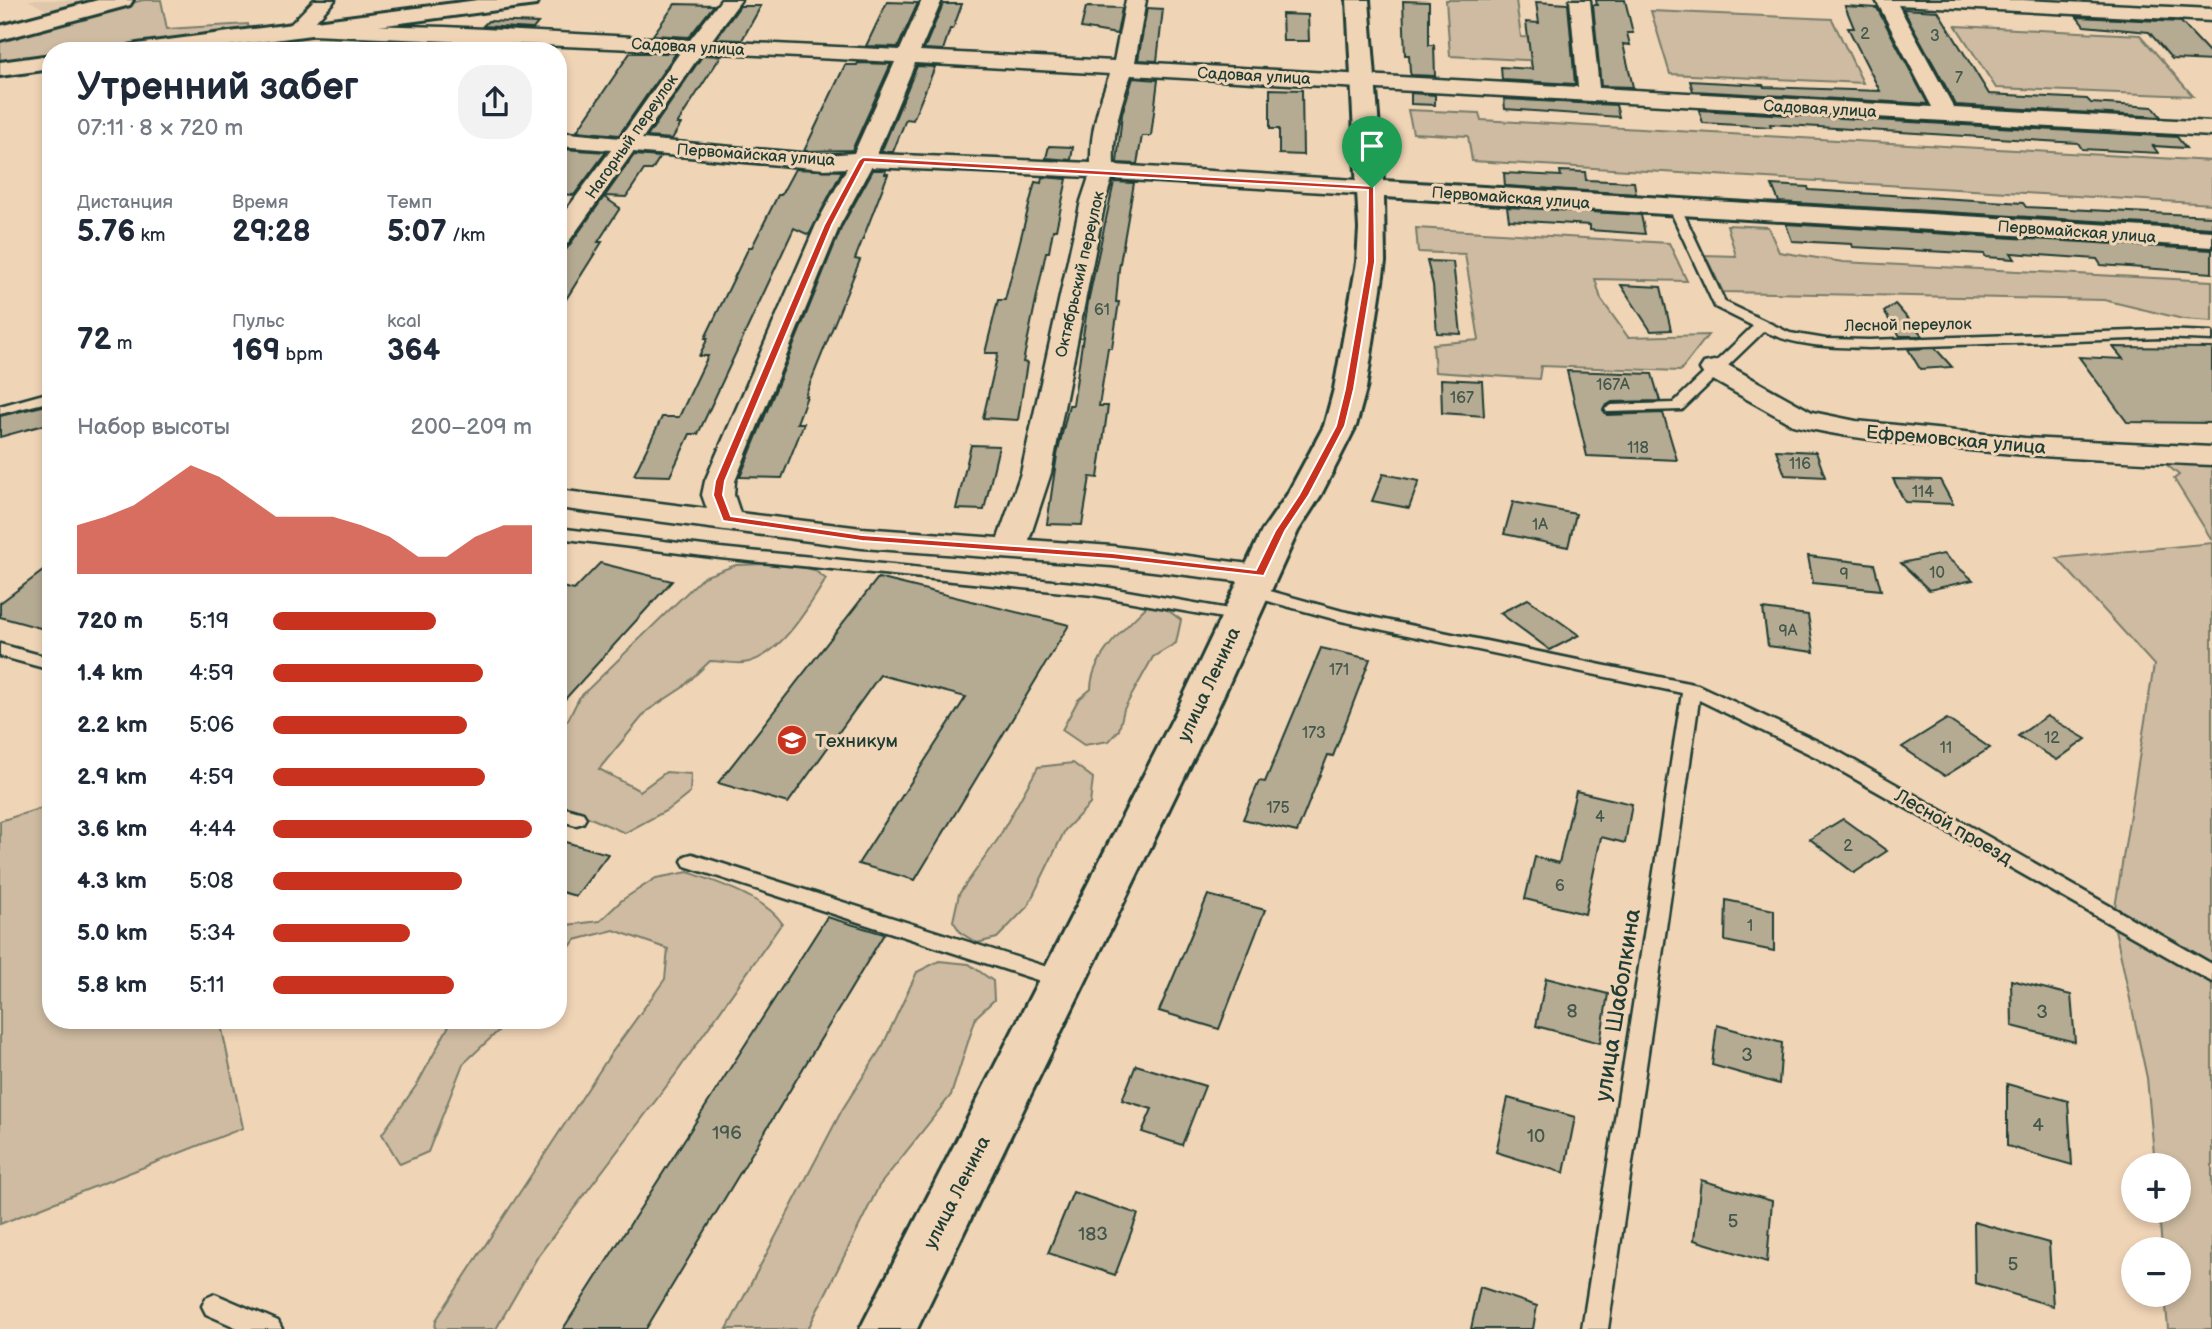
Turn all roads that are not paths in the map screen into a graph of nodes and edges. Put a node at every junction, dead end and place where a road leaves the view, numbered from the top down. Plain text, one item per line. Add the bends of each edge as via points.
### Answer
1 (122, 0) edge
2 (325, 0) edge
3 (527, 0) edge
4 (731, 0) edge
5 (932, 0) edge
6 (1136, 0) edge
7 (1358, 0) edge
8 (1580, 0) edge
9 (1886, 0) edge
10 (1902, 0) edge
11 (506, 1) edge
12 (2212, 15) edge
13 (0, 33) edge
14 (300, 40) edge
15 (202, 42) edge
16 (695, 46) junction
17 (909, 57) junction
18 (42, 63) edge
19 (1123, 68) junction
20 (0, 69) edge
21 (1364, 81) junction
22 (1589, 95) junction
23 (1947, 115) junction
24 (2212, 129) edge
25 (567, 140) edge
26 (628, 144) junction
27 (863, 160) junction
28 (1103, 171) junction
29 (1372, 188) junction
30 (1675, 208) junction
31 (567, 227) edge
32 (2212, 239) edge
33 (1762, 325) junction
34 (2212, 336) edge
35 (1714, 369) junction
36 (42, 398) edge
37 (1612, 409) dead end
38 (0, 410) edge
39 (2212, 456) edge
40 (567, 500) edge
41 (726, 519) junction
42 (567, 534) edge
43 (1011, 547) junction
44 (1251, 593) junction
45 (0, 650) edge
46 (42, 662) edge
47 (1692, 689) junction
48 (692, 861) dead end
49 (2212, 974) edge
50 (1062, 980) junction
51 (215, 1306) dead end
52 (269, 1329) edge
53 (888, 1329) edge
54 (1595, 1329) edge

1 - 13 main road
2 - 14 street
3 - 11 main road
4 - 16 street, Нагорный переулок
5 - 17 street
6 - 19 street, Октябрьский переулок
7 - 21 main road, улица Ленина
8 - 22 street
9 - 23 street
10 - 12 street
11 - 14 main road
14 - 15 main road via 269,33
14 - 16 street, Садовая улица via 445,33
16 - 17 street, Садовая улица
16 - 26 street, Нагорный переулок
17 - 19 street, Садовая улица
17 - 27 street
18 - 20 main road
19 - 21 street, Садовая улица
19 - 28 street, Октябрьский переулок via 1111,100
21 - 22 street, Садовая улица
21 - 29 main road, улица Ленина
22 - 23 street, Садовая улица
23 - 24 street, Садовая улица
25 - 26 street, Первомайская улица
26 - 27 street, Первомайская улица via 804,160
26 - 31 street, Нагорный переулок
27 - 28 street, Первомайская улица
27 - 41 street via 828,225 720,481 718,495
28 - 29 street, Первомайская улица
28 - 43 street, Октябрьский переулок via 1036,472
29 - 30 main road, Первомайская улица
29 - 44 main road, улица Ленина via 1371,262 1340,426 1280,531
30 - 32 main road, Первомайская улица
30 - 33 lane, Лесной переулок via 1720,304
33 - 34 lane, Лесной переулок via 1787,337 1826,343
33 - 35 lane
35 - 37 lane via 1677,407
35 - 39 street, Ефремовская улица via 1803,419 1856,430 2012,446
36 - 38 lane
40 - 41 street
41 - 43 street via 862,538
42 - 44 lane, Лесной проезд via 1093,590
43 - 44 street
44 - 47 lane, Лесной проезд
44 - 50 main road, улица Ленина
45 - 46 lane
47 - 49 lane, Лесной проезд via 1825,753
47 - 54 lane, улица Шаболкина
48 - 50 lane
50 - 53 main road, улица Ленина
51 - 52 lane

